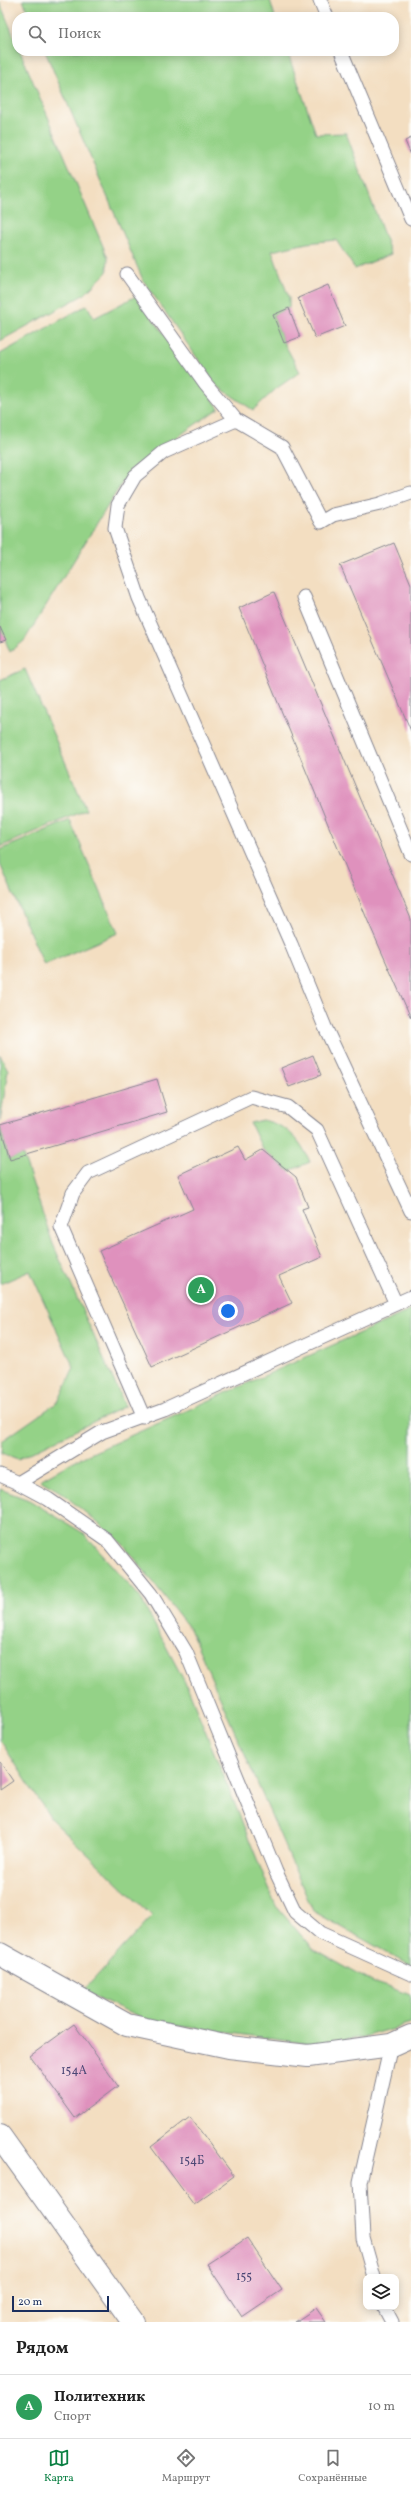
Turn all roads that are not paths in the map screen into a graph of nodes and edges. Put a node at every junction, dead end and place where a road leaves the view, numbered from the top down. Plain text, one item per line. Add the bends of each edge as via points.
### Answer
1 (320, 0) edge
2 (325, 12) edge
3 (343, 56) edge
4 (411, 219) edge
5 (127, 274) dead end
6 (236, 420) junction
7 (411, 493) edge
8 (304, 597) dead end
9 (411, 854) edge
10 (411, 1211) edge
11 (411, 1297) edge
12 (396, 1304) junction
13 (144, 1418) junction
14 (0, 1475) edge
15 (18, 1483) junction
16 (0, 1954) edge
17 (411, 1974) edge
18 (411, 2036) edge
19 (391, 2045) junction
20 (0, 2136) edge
21 (373, 2274) edge
22 (386, 2310) edge
23 (133, 2322) edge
24 (392, 2322) edge

1 - 2 lane
3 - 4 lane
5 - 6 lane via 205,383
6 - 7 lane via 282,447 321,522 333,515 380,504
6 - 10 lane via 164,452 135,476 118,504 115,528 139,598 291,944 325,1028
8 - 9 lane
11 - 12 lane
12 - 13 lane
12 - 13 lane via 317,1130 288,1107 251,1096 88,1173 73,1193 61,1227
13 - 15 lane via 102,1432
14 - 15 lane
15 - 17 lane via 48,1499 107,1540 151,1594 186,1652 276,1872 295,1912 320,1933
16 - 19 street via 127,2025 229,2047 308,2056
18 - 19 street
19 - 21 lane via 360,2182 363,2238
20 - 23 street
22 - 24 lane

